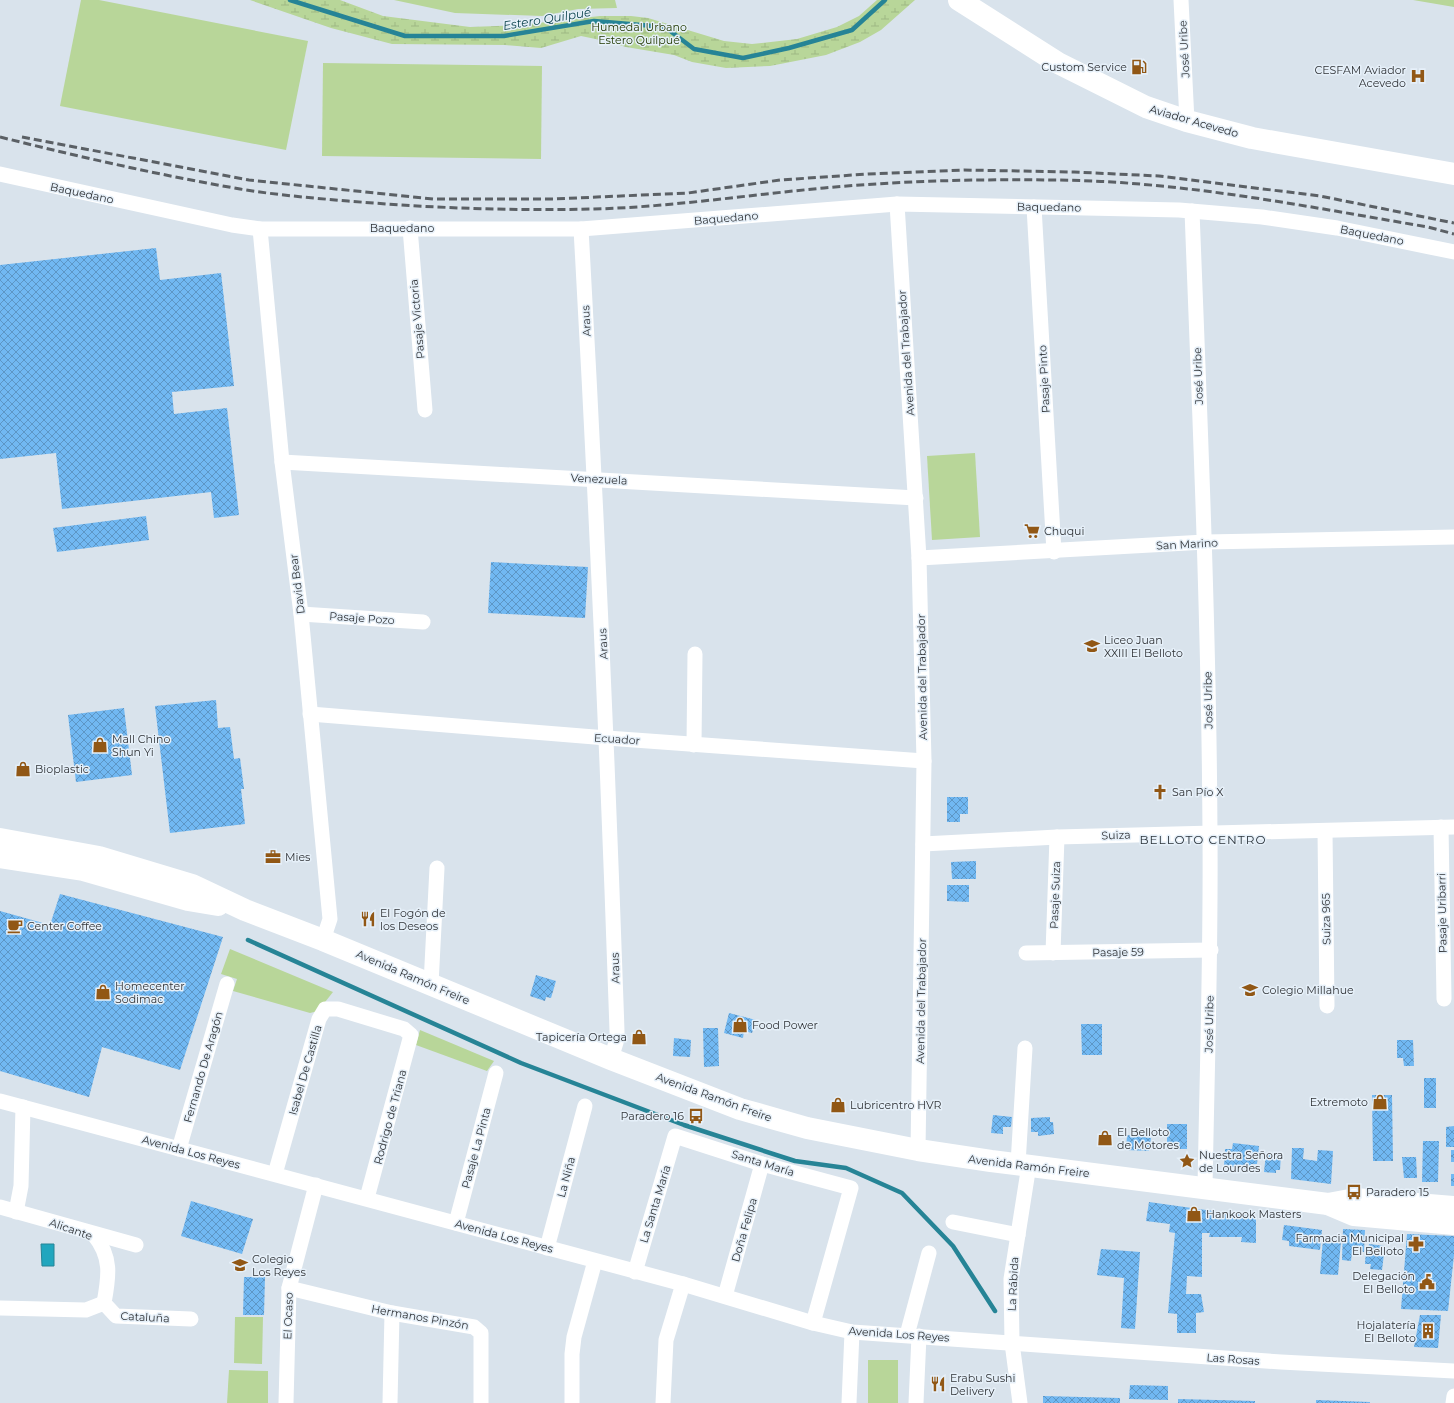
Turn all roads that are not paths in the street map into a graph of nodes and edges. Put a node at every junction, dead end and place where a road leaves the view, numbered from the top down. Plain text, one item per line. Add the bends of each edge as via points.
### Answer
1 (959, 0) edge
2 (1181, 0) edge
3 (1187, 121) junction
4 (0, 174) edge
5 (1454, 174) edge
6 (897, 204) junction
7 (1034, 207) junction
8 (1192, 211) junction
9 (410, 228) junction
10 (260, 229) junction
11 (581, 229) junction
12 (1454, 252) edge
13 (424, 410) dead end
14 (282, 462) junction
15 (595, 478) junction
16 (916, 498) junction
17 (1454, 537) edge
18 (1205, 542) junction
19 (1054, 552) junction
20 (919, 558) junction
21 (301, 614) junction
22 (423, 622) dead end
23 (695, 654) dead end
24 (310, 714) junction
25 (607, 738) junction
26 (694, 745) junction
27 (924, 761) junction
28 (1447, 827) edge
29 (1325, 831) junction
30 (1210, 832) junction
31 (1057, 837) junction
32 (0, 839) edge
33 (923, 844) junction
34 (0, 857) edge
35 (436, 868) dead end
36 (245, 910) junction
37 (323, 940) junction
38 (1210, 950) junction
39 (1053, 952) junction
40 (1026, 953) dead end
41 (227, 984) dead end
42 (431, 984) junction
43 (1444, 999) dead end
44 (1327, 1006) dead end
45 (411, 1035) joint
46 (1025, 1048) dead end
47 (611, 1059) junction
48 (496, 1073) dead end
49 (0, 1101) edge
50 (585, 1106) dead end
51 (23, 1107) junction
52 (676, 1136) joint
53 (179, 1149) junction
54 (918, 1150) junction
55 (762, 1164) junction
56 (1024, 1165) junction
57 (275, 1174) junction
58 (316, 1185) junction
59 (1205, 1189) junction
60 (367, 1198) junction
61 (1328, 1204) junction
62 (1454, 1207) edge
63 (0, 1208) edge
64 (16, 1212) junction
65 (954, 1222) dead end
66 (456, 1223) junction
67 (1454, 1224) edge
68 (94, 1235) junction
69 (1018, 1235) junction
70 (136, 1245) dead end
71 (547, 1248) junction
72 (929, 1253) dead end
73 (595, 1261) junction
74 (635, 1272) junction
75 (683, 1284) junction
76 (289, 1288) junction
77 (725, 1296) junction
78 (104, 1303) junction
79 (0, 1308) edge
80 (392, 1312) junction
81 (191, 1319) dead end
82 (814, 1323) junction
83 (852, 1332) junction
84 (913, 1335) junction
85 (1012, 1343) junction
86 (1454, 1371) edge
87 (1454, 1396) edge
88 (286, 1403) edge
89 (390, 1403) edge
90 (481, 1403) edge
91 (572, 1403) edge
92 (663, 1403) edge
93 (849, 1403) edge
94 (916, 1403) edge
95 (1020, 1403) edge
96 (1453, 1403) edge

1 - 3 main road, Aviador Acevedo via 1058,63 1099,85 1146,107
2 - 3 street, José Uribe
3 - 5 main road, Aviador Acevedo via 1252,138
4 - 10 street, Baquedano
6 - 7 street, Baquedano
6 - 11 street, Baquedano
6 - 16 street, Avenida del Trabajador
7 - 8 street, Baquedano
7 - 19 street, Pasaje Pinto
8 - 12 street, Baquedano via 1262,217 1337,228
8 - 18 street, José Uribe
9 - 10 street, Baquedano
9 - 11 street, Baquedano
9 - 13 street, Pasaje Victoria
10 - 14 street, David Bear
11 - 15 street, Araus
14 - 15 street, Venezuela
14 - 21 street, David Bear
15 - 16 street, Venezuela
15 - 25 street, Araus
16 - 20 street, Avenida del Trabajador
17 - 18 street, San Marino
18 - 19 street, San Marino
18 - 30 street, José Uribe
19 - 20 street, San Marino
20 - 27 street, Avenida del Trabajador
21 - 22 street, Pasaje Pozo
21 - 24 street, David Bear
23 - 26 street
24 - 25 street, Ecuador
24 - 37 street, David Bear via 330,919
25 - 26 street, Ecuador
25 - 47 street, Araus via 617,1031
26 - 27 street, Ecuador
27 - 33 street, Avenida del Trabajador
28 - 29 street, Suiza
28 - 43 street, Pasaje Uribarri
29 - 30 street, Suiza
29 - 44 street, Suiza 965
30 - 31 street, Suiza
30 - 38 street, José Uribe
31 - 33 street, Suiza
31 - 39 street, Pasaje Suiza
32 - 36 main road, Avenida Ramón Freire via 99,857 192,885
33 - 54 street, Avenida del Trabajador
34 - 36 main road, Avenida Ramón Freire via 83,870 188,900
35 - 42 street
36 - 37 main road, Avenida Ramón Freire
37 - 42 main road, Avenida Ramón Freire
38 - 39 street, Pasaje 59
38 - 59 street, José Uribe
39 - 40 street, Pasaje 59
41 - 53 street, Fernando De Aragón
42 - 47 main road, Avenida Ramón Freire
45 - 57 street, Isabel De Castilla via 404,1029 338,1010 325,1009
45 - 60 street, Rodrigo de Triana
46 - 56 street, La Rábida
47 - 54 main road, Avenida Ramón Freire via 740,1109 807,1128
48 - 66 street, Pasaje La Pinta
49 - 51 street, Avenida Los Reyes
50 - 71 street, La Niña
51 - 53 street, Avenida Los Reyes
51 - 64 street via 21,1186
52 - 55 street, Santa María
52 - 74 street, La Santa María
53 - 57 street, Avenida Los Reyes
54 - 56 main road, Avenida Ramón Freire
55 - 77 street, Doña Felipa
55 - 82 street, Santa María via 851,1188
56 - 59 main road, Avenida Ramón Freire
56 - 69 street, La Rábida
57 - 58 street, Avenida Los Reyes
58 - 60 street, Avenida Los Reyes
58 - 76 street, El Ocaso
59 - 61 main road, Avenida Ramón Freire
60 - 66 street, Avenida Los Reyes
61 - 62 main road, Avenida Ramón Freire via 1355,1199
61 - 67 main road, Avenida Ramón Freire via 1354,1215
63 - 64 street, Alicante
64 - 68 street, Alicante
65 - 69 street
66 - 71 street, Avenida Los Reyes
68 - 70 street
68 - 78 street, Alicante via 104,1247 109,1275
69 - 85 street, La Rábida via 1011,1279
71 - 73 street, Avenida Los Reyes
72 - 84 street
73 - 74 street, Avenida Los Reyes
73 - 91 street via 574,1337
74 - 75 street, Avenida Los Reyes
75 - 77 street, Avenida Los Reyes
75 - 92 street via 666,1340
76 - 80 street, Hermanos Pinzón
76 - 88 street, El Ocaso
77 - 82 street, Avenida Los Reyes
78 - 79 street via 86,1310
78 - 81 street, Cataluña via 116,1316
80 - 89 street
80 - 90 street, Hermanos Pinzón via 474,1326 481,1333
82 - 83 street, Avenida Los Reyes
83 - 84 street, Avenida Los Reyes
83 - 93 street
84 - 85 street, Avenida Los Reyes
84 - 94 street
85 - 86 street, Las Rosas
85 - 95 street, La Rábida
87 - 96 street

